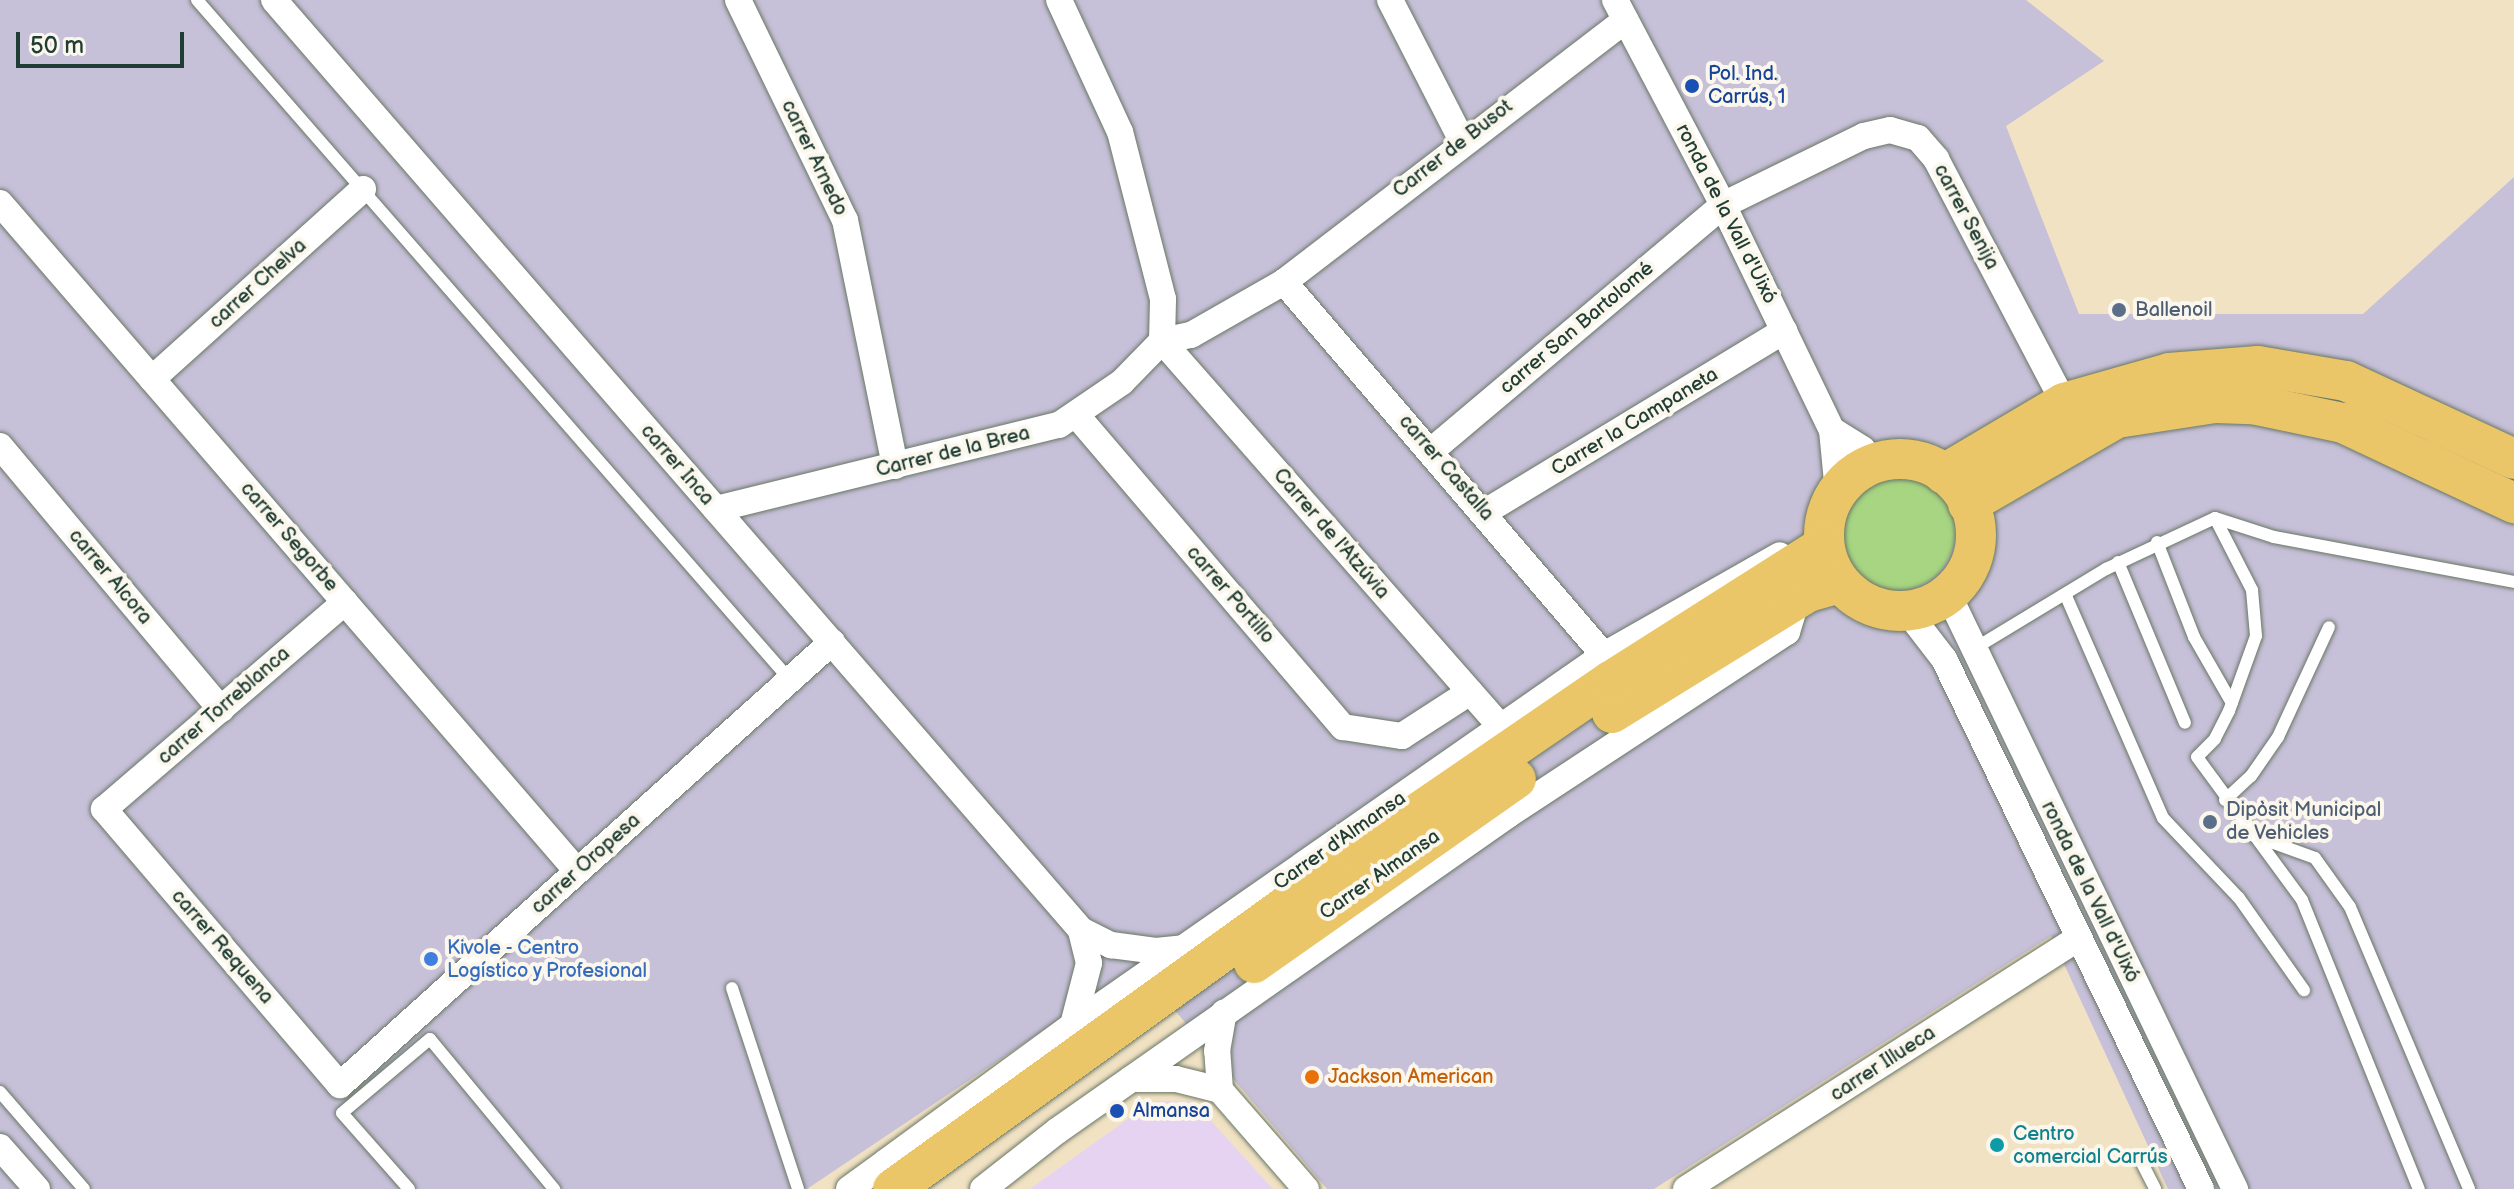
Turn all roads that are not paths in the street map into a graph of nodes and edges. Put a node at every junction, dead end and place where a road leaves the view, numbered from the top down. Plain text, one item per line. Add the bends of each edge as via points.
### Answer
1 (197, 0) edge
2 (274, 0) edge
3 (738, 0) edge
4 (1059, 0) edge
5 (1390, 0) edge
6 (1620, 10) edge
7 (1462, 141) junction
8 (363, 189) junction
9 (0, 203) edge
10 (1723, 205) junction
11 (1284, 282) junction
12 (1784, 331) junction
13 (1162, 341) junction
14 (152, 379) junction
15 (2064, 403) junction
16 (1078, 417) junction
17 (1832, 430) junction
18 (0, 446) edge
19 (1431, 451) junction
20 (2514, 459) edge
21 (1873, 464) junction
22 (895, 466) junction
23 (1956, 489) junction
24 (1838, 492) junction
25 (2514, 503) edge
26 (716, 509) junction
27 (1485, 512) junction
28 (2215, 518) junction
29 (2157, 542) junction
30 (1818, 550) junction
31 (2118, 562) junction
32 (2514, 582) edge
33 (1840, 583) junction
34 (1948, 594) junction
35 (2066, 596) junction
36 (1797, 600) junction
37 (345, 602) junction
38 (1907, 611) junction
39 (2329, 627) dead end
40 (832, 642) junction
41 (1972, 650) junction
42 (1604, 655) junction
43 (790, 680) junction
44 (1470, 692) junction
45 (2232, 703) junction
46 (221, 709) junction
47 (2185, 723) dead end
48 (1501, 727) junction
49 (2225, 800) junction
50 (104, 809) joint
51 (2249, 834) junction
52 (577, 871) junction
53 (1081, 930) junction
54 (2079, 938) junction
55 (1186, 948) junction
56 (732, 988) dead end
57 (2304, 990) dead end
58 (1224, 1013) junction
59 (1073, 1025) junction
60 (1131, 1079) junction
61 (340, 1085) joint
62 (1220, 1090) junction
63 (0, 1092) edge
64 (0, 1147) edge
65 (2142, 1163) dead end
66 (938, 1171) edge
67 (890, 1176) edge
68 (979, 1188) edge
69 (37, 1189) edge
70 (84, 1189) edge
71 (409, 1189) edge
72 (554, 1189) edge
73 (798, 1189) edge
74 (849, 1189) edge
75 (1306, 1189) edge
76 (1686, 1189) edge
77 (2155, 1189) edge
78 (2201, 1189) edge
79 (2235, 1189) edge
80 (2419, 1189) edge
81 (2469, 1189) edge

1 - 8 lane
2 - 26 street, carrer Inca
3 - 22 street, carrer Arnedo via 845,220
4 - 13 street via 1120,132 1163,299
5 - 7 street
6 - 7 street, Carrer de Busot
6 - 10 street, ronda de la Vall d'Uixó
7 - 11 street, Carrer de Busot
8 - 14 street, carrer Chelva
8 - 43 lane
9 - 14 street, carrer Segorbe
10 - 12 street, ronda de la Vall d'Uixó
10 - 15 street, carrer Senija via 1864,136 1890,130 1918,138 1936,159
10 - 19 street, carrer San Bartolomé
11 - 13 street, Carrer de la Brea via 1191,335
11 - 19 street, carrer Castalla
12 - 17 street, ronda de la Vall d'Uixó
12 - 27 street, Carrer la Campaneta
13 - 16 street, Carrer de la Brea
13 - 44 street, Carrer de l'Atzúvia
14 - 37 street, carrer Segorbe
15 - 20 main road via 2169,373 2258,366 2307,372 2386,396
15 - 23 main road
16 - 22 street, Carrer de la Brea
16 - 44 street, carrer Portillo via 1343,727 1402,736
17 - 21 street, ronda de la Vall d'Uixó via 1862,449
17 - 24 street, ronda de la Vall d'Uixó
18 - 46 street, carrer Alcora
19 - 27 street, carrer Castalla
21 - 23 main road via 1917,462
21 - 24 main road
22 - 26 street, Carrer de la Brea
23 - 25 main road via 2117,418 2215,403 2252,404 2343,423
23 - 34 main road via 1975,546 1969,566
24 - 30 main road
26 - 40 street, carrer Inca
27 - 42 street, carrer Castalla
28 - 29 lane
28 - 32 lane via 2274,537
28 - 45 lane via 2252,590 2256,636
29 - 31 lane
29 - 45 lane via 2194,637
30 - 33 main road
30 - 42 street, Carrer d'Almansa via 1782,554 1742,573
30 - 66 main road, Carrer d'Almansa via 1611,681 1409,819
31 - 35 lane
31 - 47 lane
33 - 36 main road, Carrer Almansa
33 - 38 main road via 1867,604
34 - 38 main road
34 - 41 street, ronda de la Vall d'Uixó
35 - 41 lane
35 - 57 lane via 2163,818 2239,898
36 - 58 street via 1787,632 1521,806
36 - 66 main road, Carrer Almansa via 1627,703
37 - 46 street, carrer Torreblanca
37 - 52 street, carrer Segorbe
38 - 54 street, ronda de la Vall d'Uixó via 1944,659
39 - 49 lane via 2278,737 2251,776
40 - 43 street, carrer Oropesa
40 - 53 street, carrer Inca
41 - 79 street, ronda de la Vall d'Uixó
42 - 48 street, Carrer d'Almansa
43 - 52 street, carrer Oropesa
44 - 48 street, Carrer de l'Atzúvia
45 - 49 lane via 2215,739 2197,757
46 - 50 street, carrer Torreblanca
48 - 55 street, Carrer d'Almansa
49 - 51 lane
50 - 61 street, carrer Requena
51 - 80 lane via 2302,900
51 - 81 lane via 2315,858 2350,907
52 - 61 street, carrer Oropesa
53 - 55 street via 1111,945 1156,951
53 - 59 street via 1089,963
54 - 76 street, carrer Illueca
54 - 78 street, ronda de la Vall d'Uixó
55 - 59 street, Carrer d'Almansa
56 - 73 lane
58 - 60 street
58 - 62 street via 1217,1051
59 - 67 street, Carrer d'Almansa
60 - 62 street via 1176,1079
60 - 68 street
62 - 75 street
63 - 70 lane
64 - 69 street
65 - 77 lane
66 - 67 main road, Carrer d'Almansa
67 - 74 street, Carrer d'Almansa
71 - 72 lane via 342,1113 430,1039

